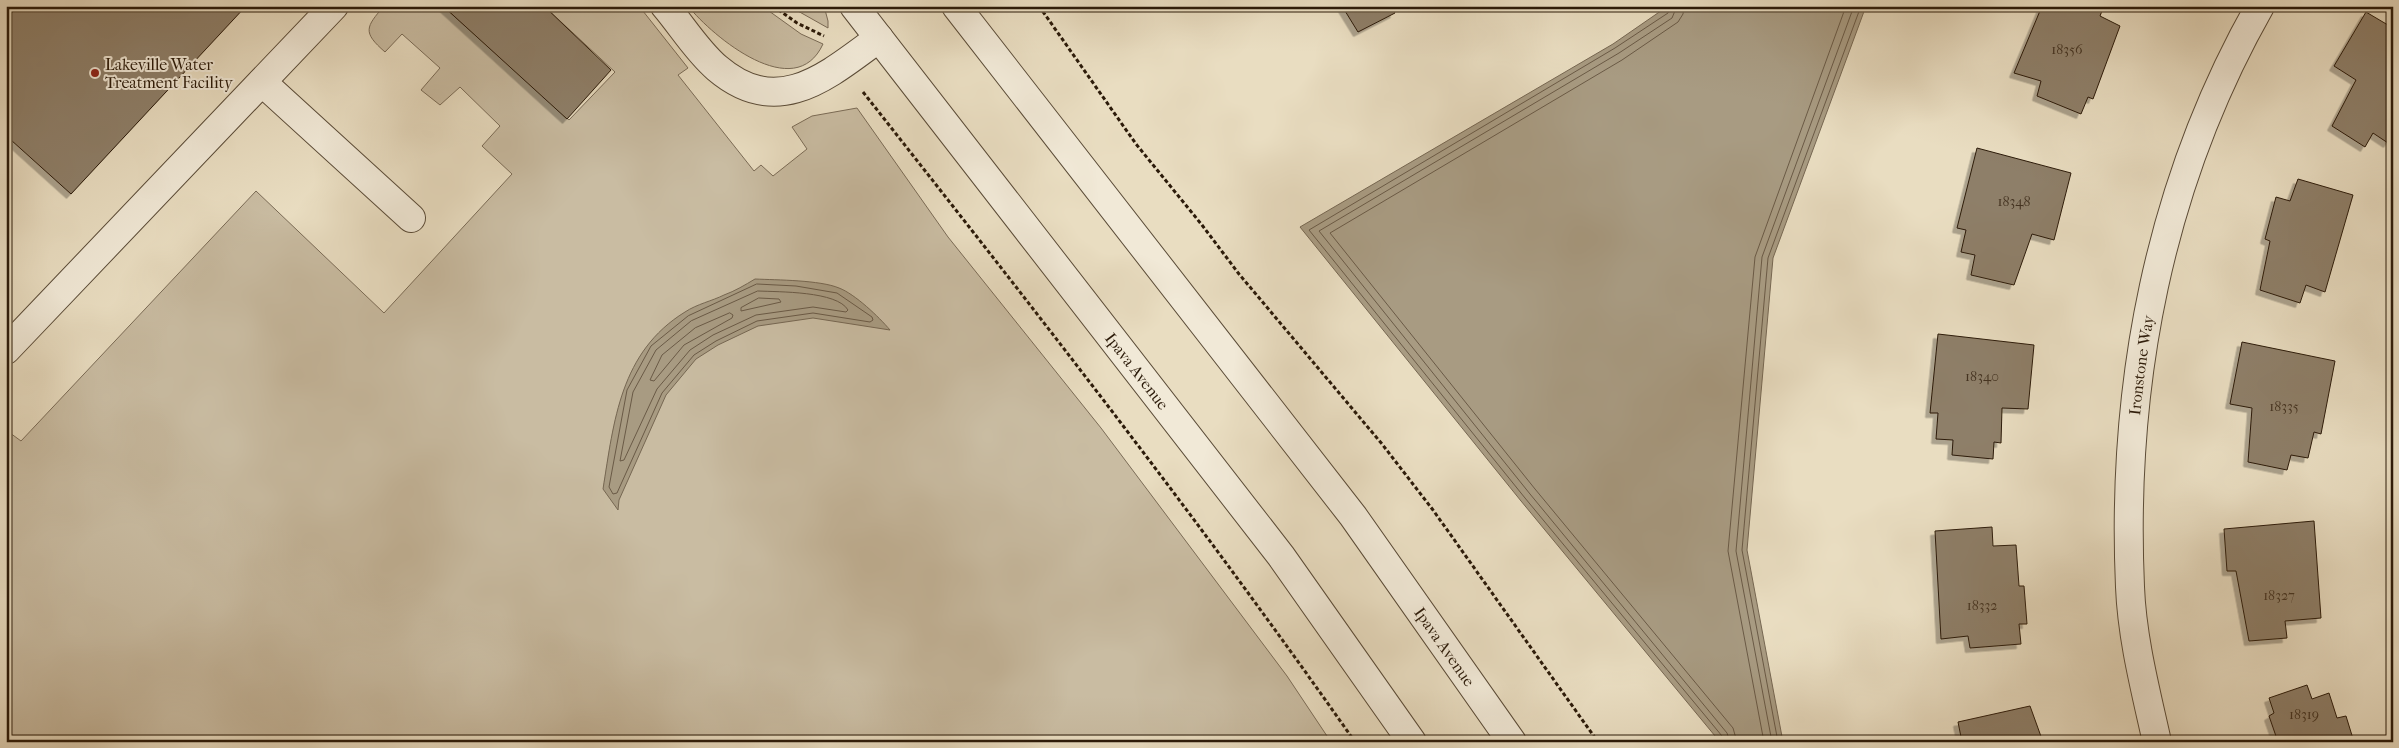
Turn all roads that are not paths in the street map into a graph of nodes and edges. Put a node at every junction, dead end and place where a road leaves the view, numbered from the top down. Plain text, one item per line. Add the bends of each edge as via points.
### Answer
1 (665, 6) edge
2 (854, 6) edge
3 (956, 6) edge
4 (2260, 6) edge
5 (336, 7) edge
6 (879, 38) junction
7 (262, 82) junction
8 (411, 218) dead end
9 (6, 350) edge
10 (1412, 742) edge
11 (1512, 742) edge
12 (2156, 742) edge

1 - 6 street via 715,67 730,78 765,93 793,90 815,82
2 - 6 street, Ipava Avenue
3 - 11 street, Ipava Avenue via 1353,516
4 - 12 street, Ironstone Way via 2239,42 2192,151 2156,277 2137,375 2132,427 2130,589
5 - 7 street
6 - 10 street, Ipava Avenue via 1281,556
7 - 8 street
7 - 9 street

